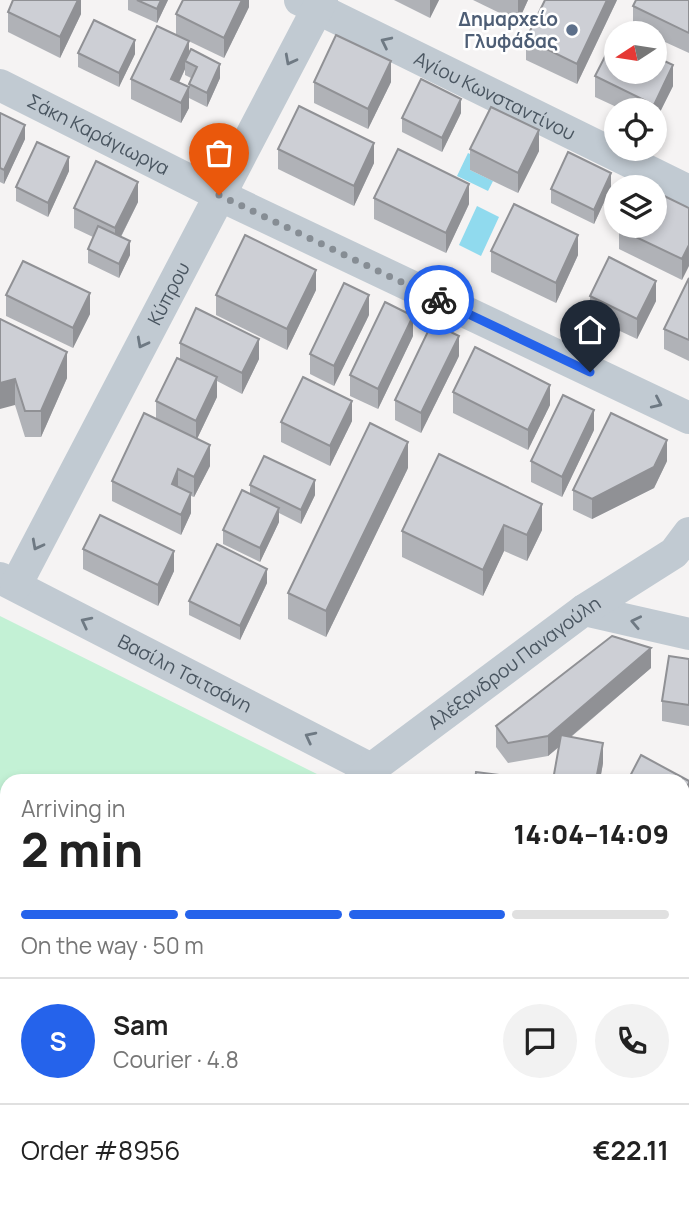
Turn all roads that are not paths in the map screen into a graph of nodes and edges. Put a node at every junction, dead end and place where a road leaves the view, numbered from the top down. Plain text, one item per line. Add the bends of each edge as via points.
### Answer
1 (313, 3) edge
2 (0, 85) edge
3 (689, 191) edge
4 (219, 195) junction
5 (689, 418) edge
6 (684, 545) edge
7 (8, 581) edge
8 (584, 610) junction
9 (689, 634) edge
10 (363, 774) edge
11 (366, 774) edge

3 -> 1 street, Αγίου Κωνσταντίνου
1 -> 4 street, Κύπρου
2 - 4 street, Σάκη Καράγιωργα
4 -> 5 street, Σάκη Καράγιωργα
4 -> 7 street, Κύπρου
6 - 8 street, Αλέξανδρου Παναγούλη
10 -> 7 street, Βασίλη Τσιτσάνη
9 -> 8 street
8 - 11 street, Αλέξανδρου Παναγούλη

